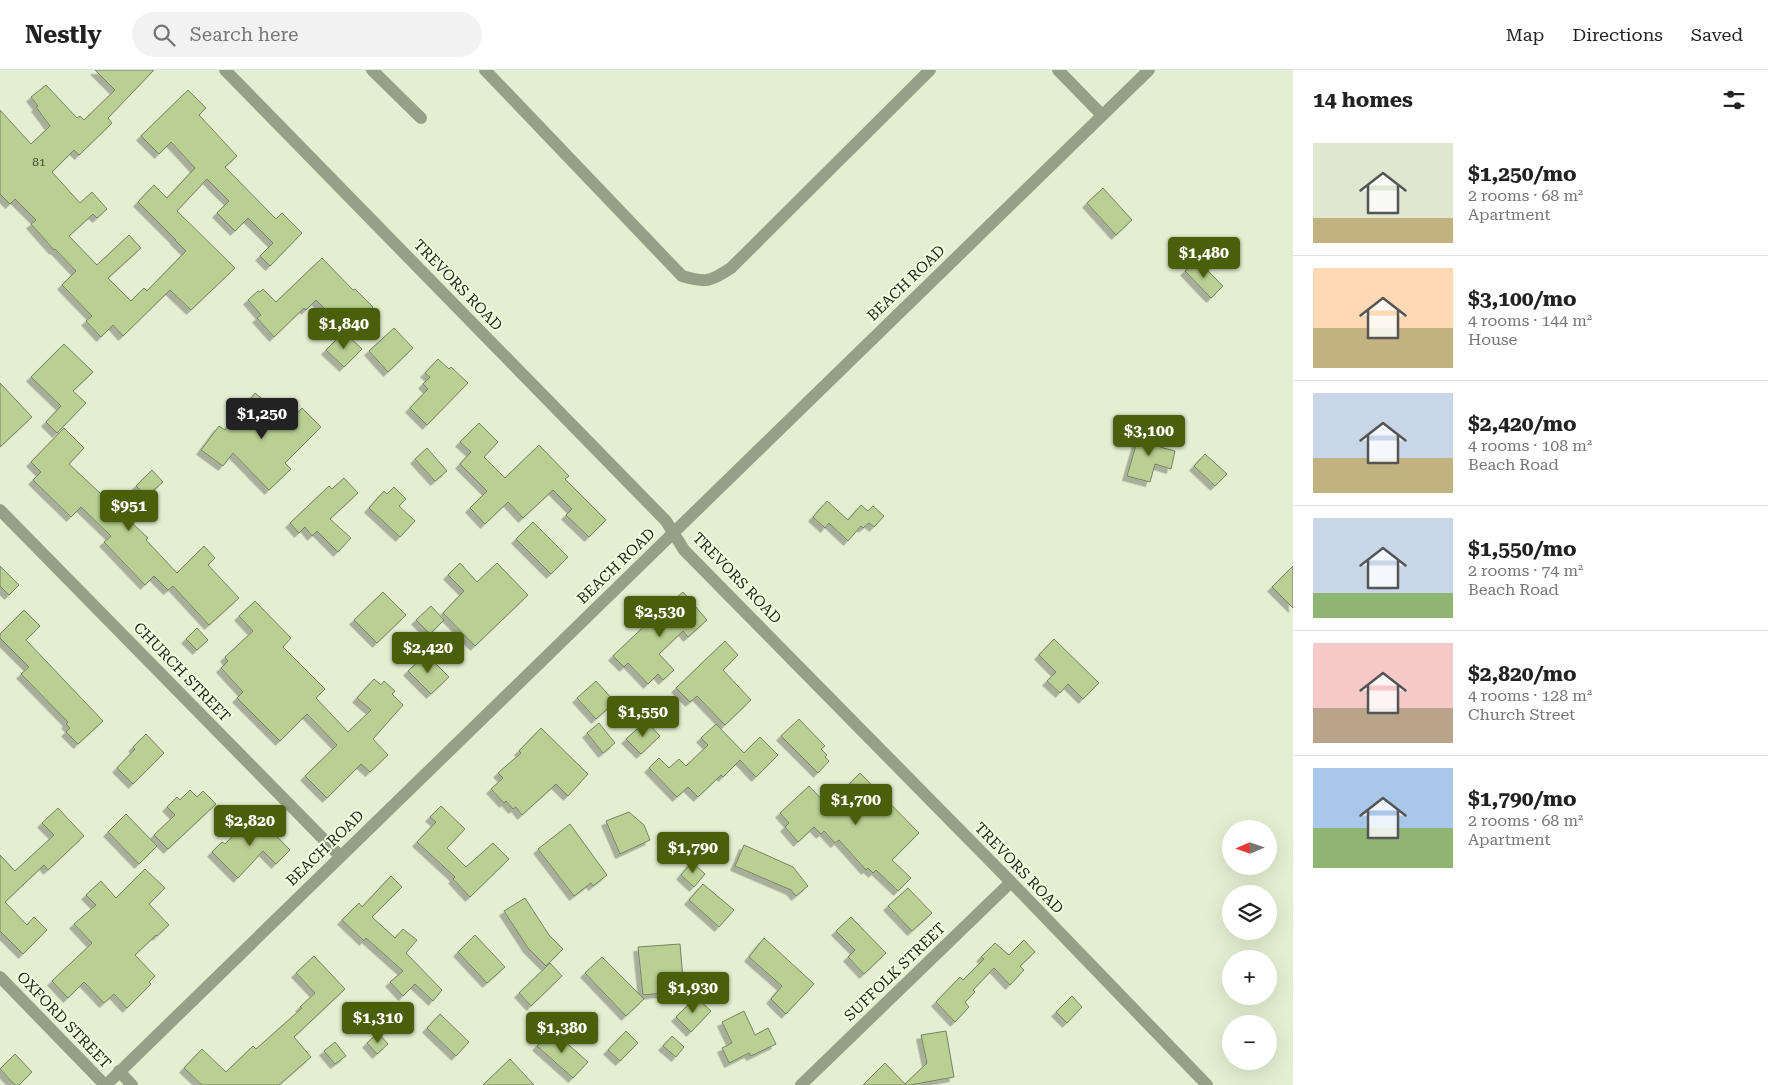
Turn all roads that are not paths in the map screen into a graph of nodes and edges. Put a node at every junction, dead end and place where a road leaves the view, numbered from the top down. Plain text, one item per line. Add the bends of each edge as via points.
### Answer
1 (225, 70) edge
2 (372, 70) edge
3 (485, 70) edge
4 (930, 70) edge
5 (1058, 70) edge
6 (1148, 70) edge
7 (1102, 115) junction
8 (422, 118) dead end
9 (0, 510) edge
10 (673, 532) junction
11 (340, 856) junction
12 (1011, 882) junction
13 (0, 977) edge
14 (119, 1071) junction
15 (106, 1085) edge
16 (132, 1085) edge
17 (801, 1085) edge
18 (1207, 1085) edge

1 - 10 street, TREVORS ROAD via 666,521
2 - 8 street
3 - 4 street via 682,276 713,280 732,268
5 - 7 street
6 - 7 street, BEACH ROAD
7 - 10 street, BEACH ROAD
9 - 11 street, CHURCH STREET
10 - 11 street, BEACH ROAD
10 - 12 street, TREVORS ROAD via 691,557
11 - 14 street, BEACH ROAD
12 - 17 street, SUFFOLK STREET
12 - 18 street, TREVORS ROAD
13 - 15 street, OXFORD STREET
14 - 15 street, BEACH ROAD
14 - 16 street

